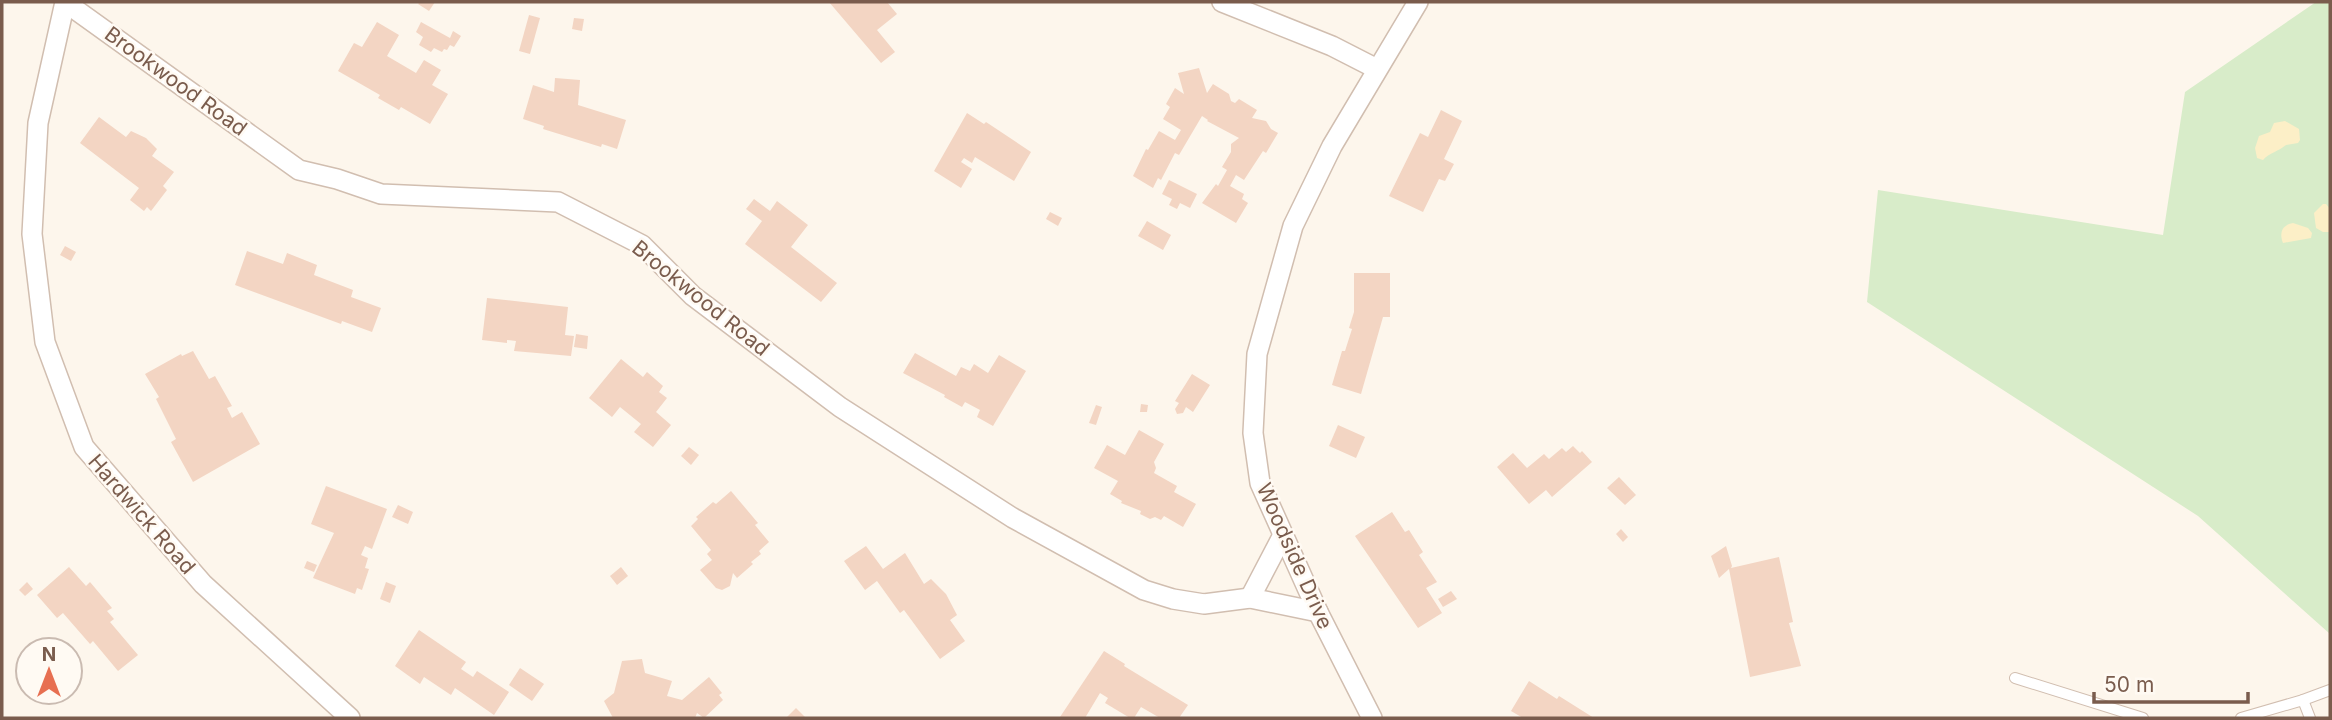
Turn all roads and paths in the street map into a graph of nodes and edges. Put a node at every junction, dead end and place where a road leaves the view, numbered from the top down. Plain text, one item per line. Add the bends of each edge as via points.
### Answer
1 (65, 2) edge
2 (1222, 2) edge
3 (1418, 2) edge
4 (1377, 69) junction
5 (1283, 535) junction
6 (1250, 598) junction
7 (1318, 612) junction
8 (2015, 678) dead end
9 (2330, 690) edge
10 (2303, 700) junction
11 (350, 718) edge
12 (1372, 718) edge
13 (2143, 718) edge
14 (2241, 718) edge
15 (2310, 718) edge

1 - 6 street, Brookwood Road via 299,170 381,194 558,202 642,245 693,296 840,407 1013,518 1144,590 1204,604
1 - 11 street, Hardwick Road via 38,123 32,234 45,342 84,447 203,584
2 - 4 street
3 - 4 street, Woodside Drive
4 - 5 street, Woodside Drive via 1293,226 1257,354 1253,433 1261,483
5 - 6 street
5 - 7 street, Woodside Drive
6 - 7 street, Brookwood Road
7 - 12 street, Woodside Drive
8 - 13 lane
9 - 10 lane
10 - 14 lane
10 - 15 lane

